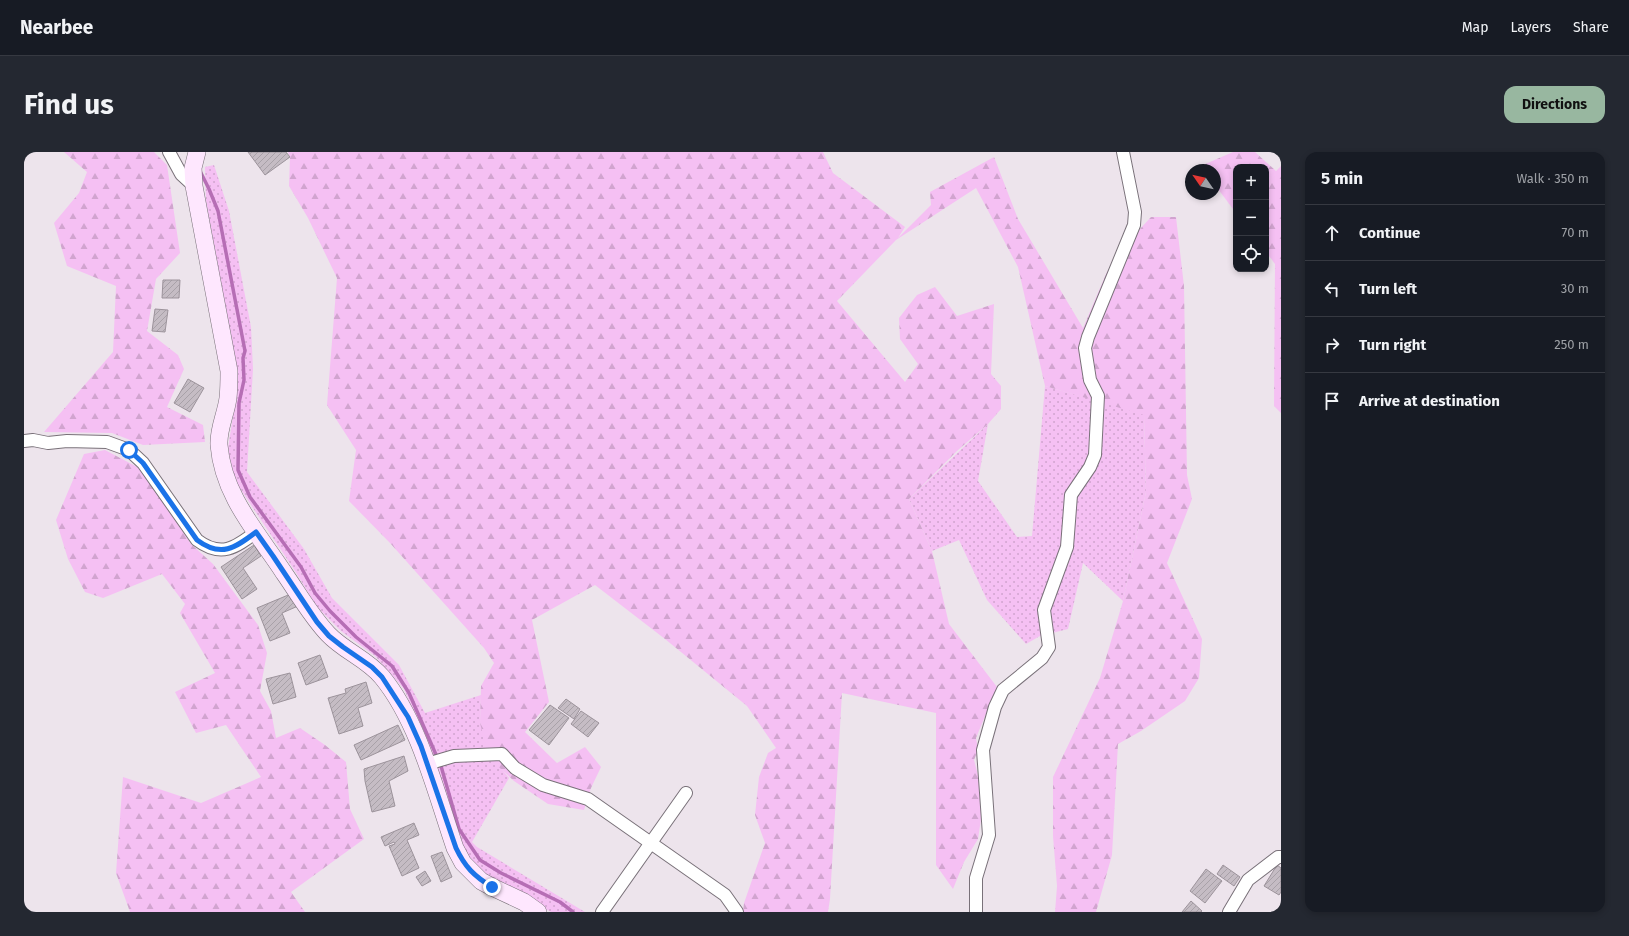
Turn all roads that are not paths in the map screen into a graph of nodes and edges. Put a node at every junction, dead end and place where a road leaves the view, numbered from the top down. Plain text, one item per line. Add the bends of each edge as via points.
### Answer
1 (169, 152) edge
2 (197, 152) edge
3 (1123, 152) edge
4 (194, 186) junction
5 (24, 441) edge
6 (256, 532) junction
7 (427, 764) junction
8 (686, 793) dead end
9 (650, 842) junction
10 (1281, 857) edge
11 (538, 912) edge
12 (602, 912) edge
13 (736, 912) edge
14 (976, 912) edge
15 (1229, 912) edge

1 - 4 street via 181,174
2 - 4 street via 193,168
3 - 14 street via 1135,212 1134,225 1085,348 1090,380 1098,396 1095,455 1071,495 1066,548 1044,610 1049,647 1042,658 1003,690 995,707 983,750 989,835 976,878
4 - 6 street via 229,371 228,398 219,445 224,475
5 - 6 street via 107,442 129,450 143,463 197,540 205,546 222,550 236,546
6 - 7 street via 329,636 382,677 408,717
7 - 9 street via 454,756 502,754 515,768 543,785 588,799
7 - 11 street via 462,863 481,881 524,902
8 - 9 street
9 - 12 street
9 - 13 street via 725,895
10 - 15 street via 1248,880

